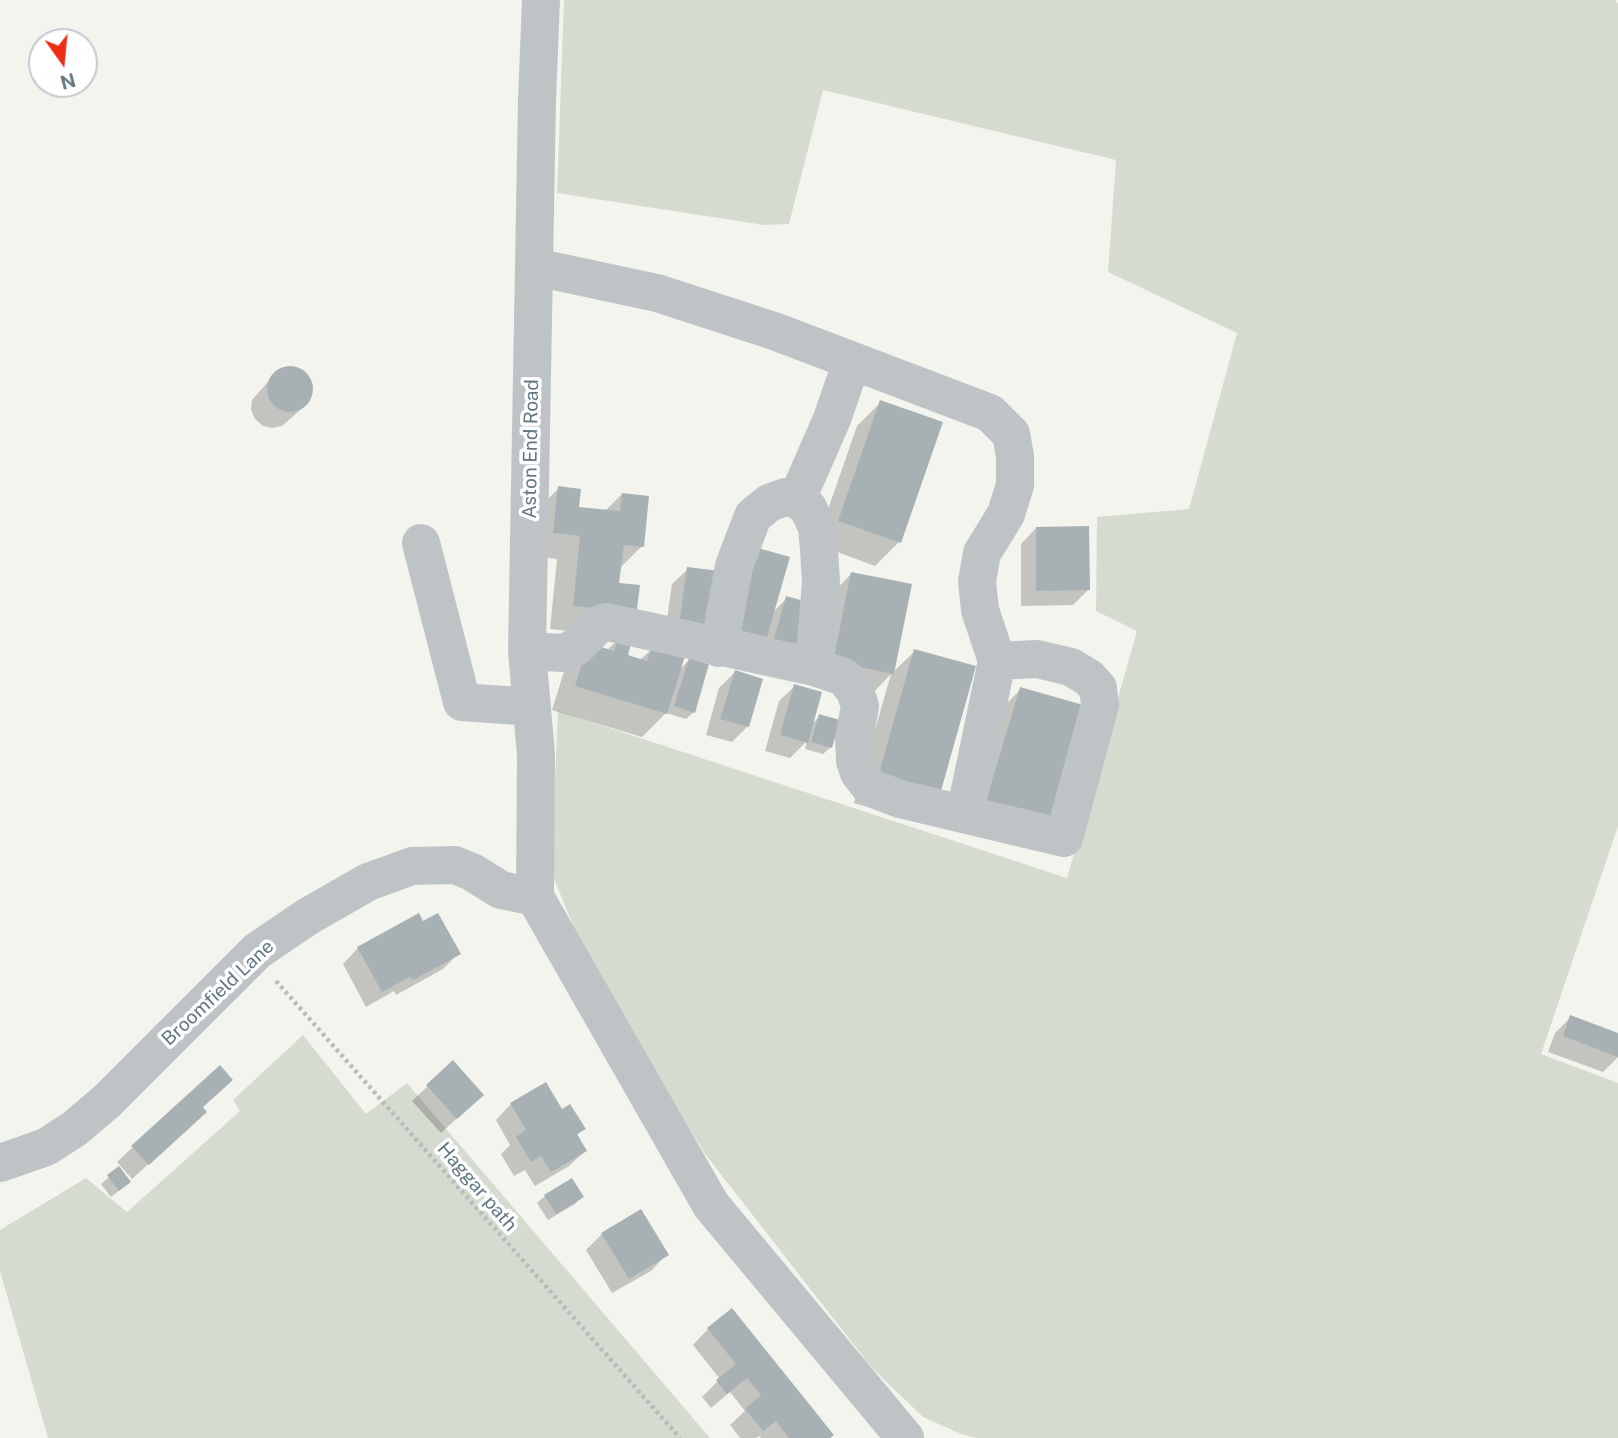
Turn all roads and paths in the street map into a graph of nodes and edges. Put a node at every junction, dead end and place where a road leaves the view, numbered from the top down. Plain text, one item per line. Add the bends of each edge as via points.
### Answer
1 (541, 0) edge
2 (535, 267) junction
3 (852, 361) junction
4 (797, 499) junction
5 (421, 543) dead end
6 (719, 648) junction
7 (527, 651) junction
8 (997, 661) junction
9 (814, 667) junction
10 (532, 707) junction
11 (965, 814) junction
12 (536, 897) junction
13 (257, 951) junction
14 (0, 1163) edge
15 (680, 1438) edge
16 (905, 1438) edge

1 - 2 street, Aston End Road
2 - 3 street via 657,293
2 - 7 street, Aston End Road
3 - 4 street
3 - 8 street via 990,413 1011,434 1016,485 1006,514 982,553 977,581 980,610
4 - 6 street via 785,497 769,503 753,516 734,566
4 - 9 street via 808,508 817,527 821,582
5 - 10 street via 462,702
6 - 7 street via 607,622 564,653
6 - 9 street
7 - 10 street, Aston End Road
8 - 11 street
8 - 11 street via 1037,659 1071,667 1098,688 1100,705 1064,838
9 - 11 street via 844,677 855,691 860,706 855,761 871,788
10 - 12 street, Aston End Road
12 - 13 street, Broomfield Lane via 501,890 456,865 412,866 368,882
12 - 16 street via 711,1205
13 - 14 street, Broomfield Lane via 74,1129 46,1147
13 - 15 path, Haggar path via 283,989

